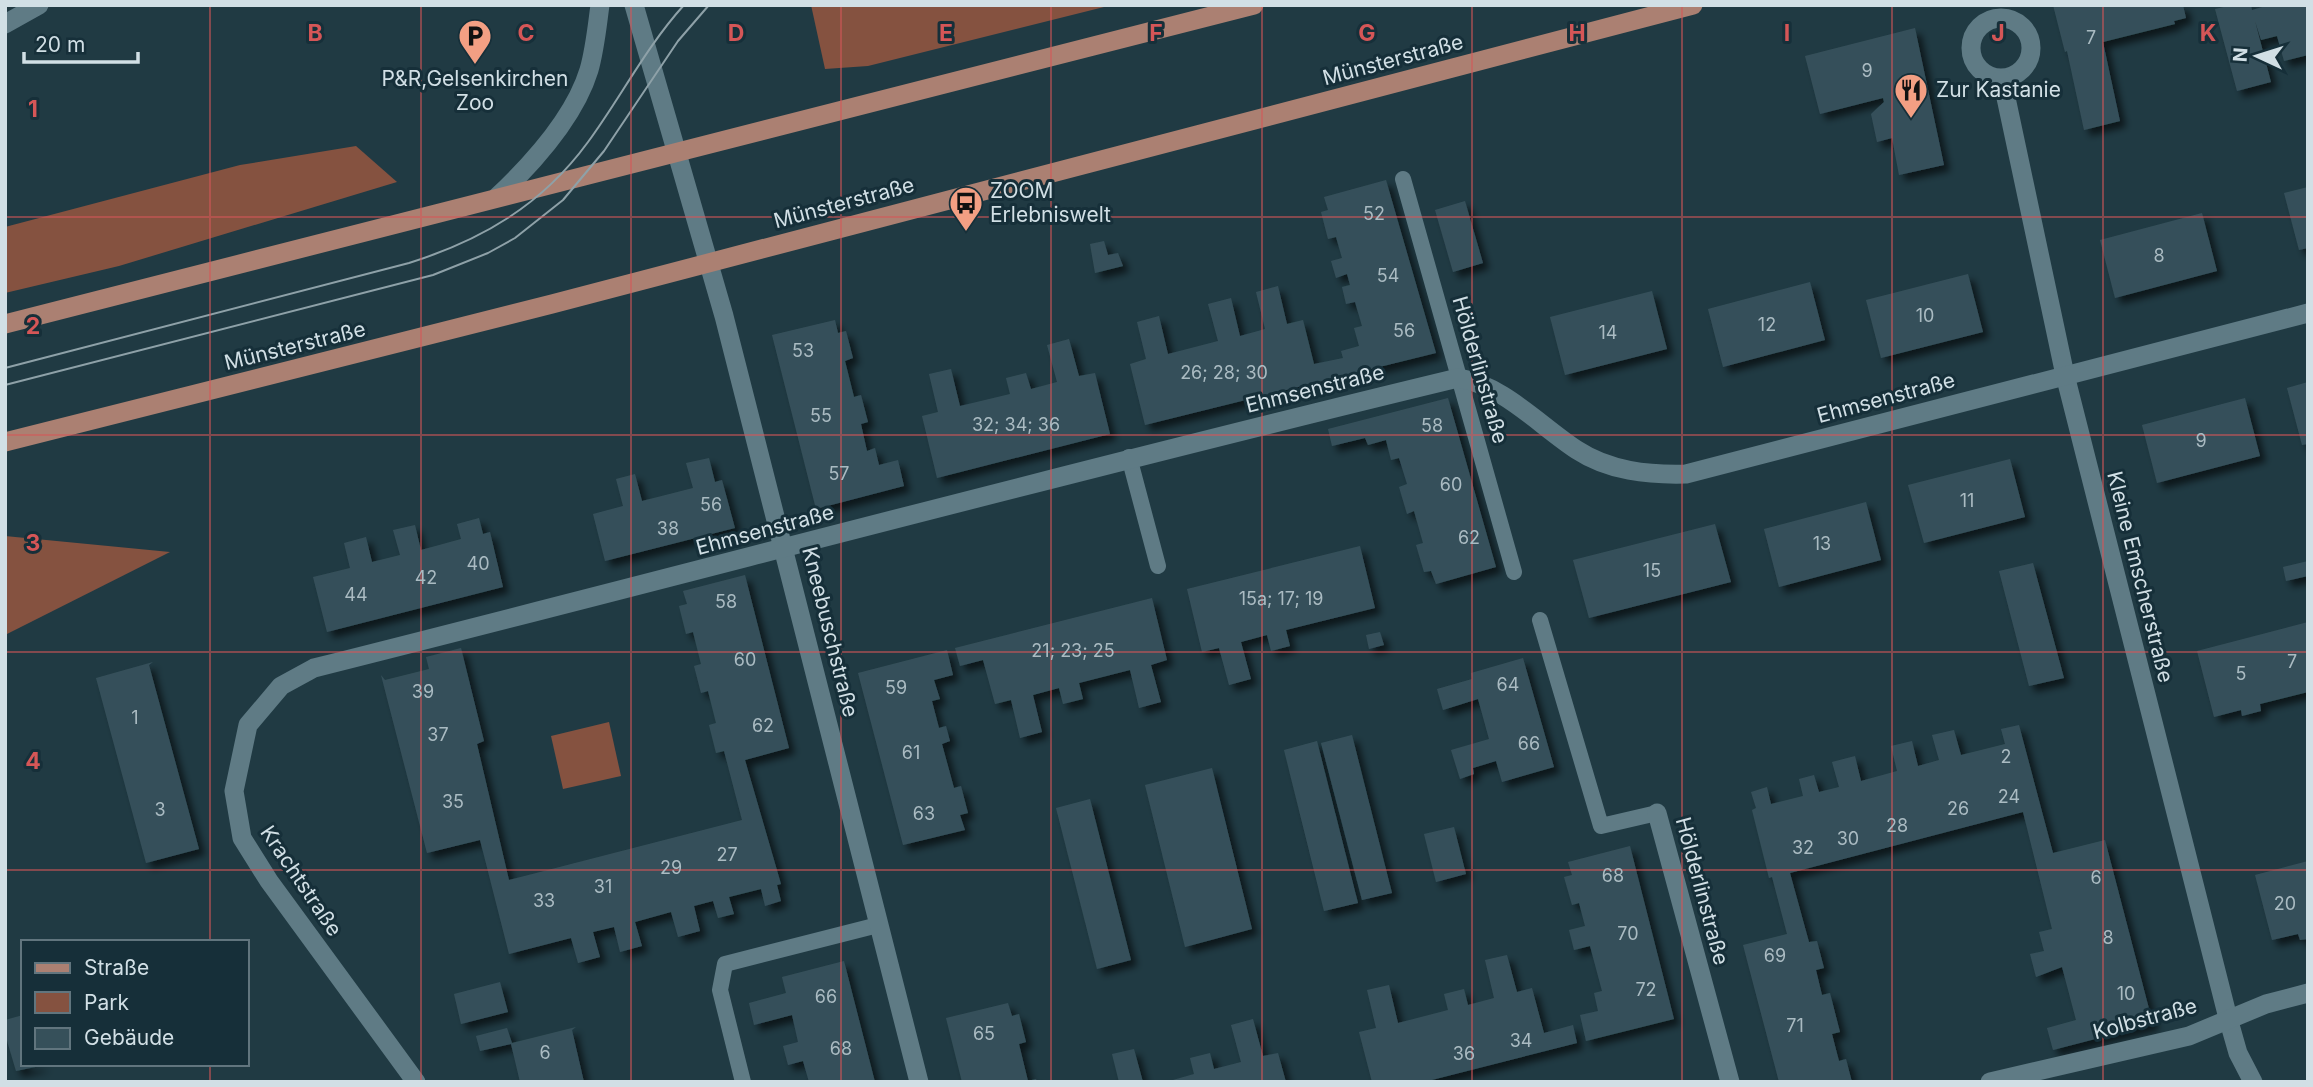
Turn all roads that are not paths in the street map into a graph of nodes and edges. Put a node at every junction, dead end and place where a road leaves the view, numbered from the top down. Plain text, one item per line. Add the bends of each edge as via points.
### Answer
1 (38, 5) edge
2 (600, 5) edge
3 (634, 5) edge
4 (1254, 5) edge
5 (1693, 5) edge
6 (5, 24) edge
7 (2002, 79) dead end
8 (677, 155) junction
9 (1403, 179) dead end
10 (497, 197) junction
11 (709, 261) junction
12 (2308, 313) edge
13 (5, 324) edge
14 (2064, 375) junction
15 (1458, 378) junction
16 (5, 442) edge
17 (1129, 457) junction
18 (786, 549) junction
19 (1158, 566) dead end
20 (1514, 572) dead end
21 (1540, 620) dead end
22 (314, 668) joint
23 (1657, 813) joint
24 (878, 925) junction
25 (2308, 993) edge
26 (2228, 1018) junction
27 (416, 1082) edge
28 (743, 1082) edge
29 (919, 1082) edge
30 (1730, 1082) edge
31 (1990, 1082) edge
32 (2253, 1082) edge

1 - 6 street
2 - 10 street via 583,87 529,167
3 - 8 street, Kneebuschstraße
4 - 8 main road
5 - 11 main road, Münsterstraße
7 - 14 street, Kleine Emscherstraße
8 - 10 main road
8 - 11 street, Kneebuschstraße
9 - 15 lane, Hölderlinstraße
10 - 13 main road
11 - 16 main road, Münsterstraße
11 - 18 street, Kneebuschstraße
12 - 14 street, Ehmsenstraße
14 - 15 street, Ehmsenstraße via 1686,474 1650,475 1615,467 1579,451 1490,387
14 - 26 street, Kleine Emscherstraße
15 - 17 street, Ehmsenstraße
15 - 20 lane, Hölderlinstraße
17 - 18 street, Ehmsenstraße
17 - 19 lane
18 - 22 street, Ehmsenstraße
18 - 24 street, Kneebuschstraße
21 - 23 lane, Hölderlinstraße via 1601,826
22 - 27 street, Krachtstraße via 281,686 247,725 234,791 242,838
23 - 30 street, Hölderlinstraße
24 - 28 lane via 725,964 720,990
24 - 29 street, Kneebuschstraße
25 - 26 street, Kolbstraße
26 - 31 street, Kolbstraße via 2189,1036
26 - 32 street, Kleine Emscherstraße

